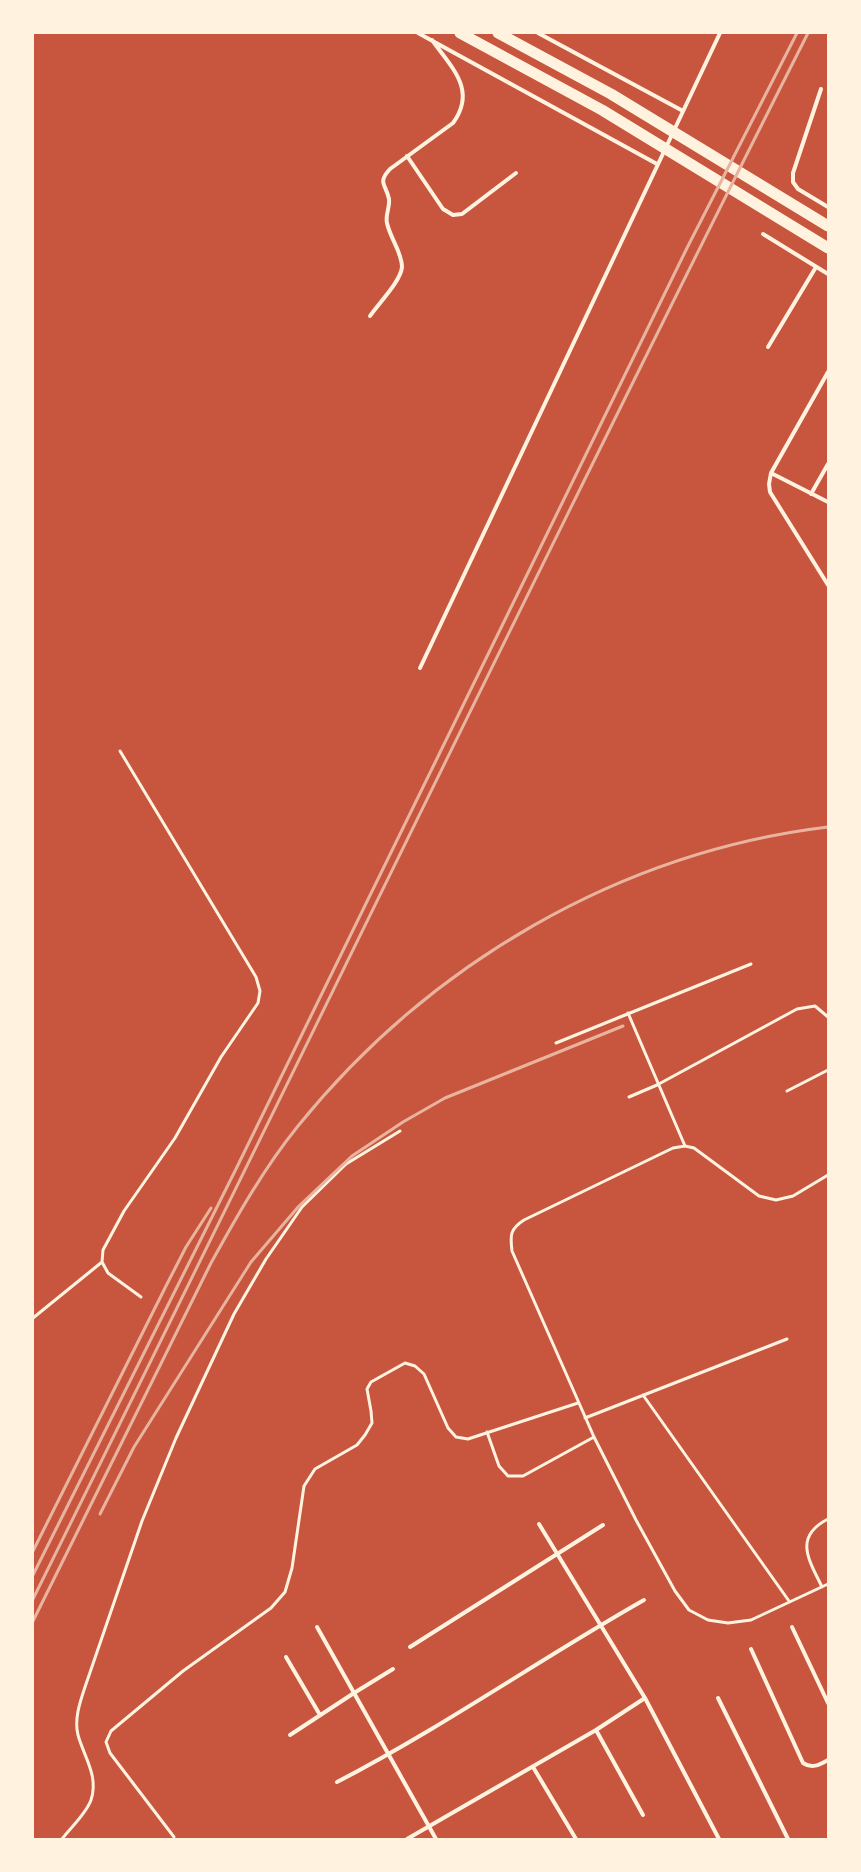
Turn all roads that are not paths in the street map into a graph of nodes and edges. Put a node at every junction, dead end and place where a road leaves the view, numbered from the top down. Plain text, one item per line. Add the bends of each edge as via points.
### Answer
1 (418, 33) edge
2 (460, 33) edge
3 (498, 33) edge
4 (538, 33) edge
5 (720, 33) edge
6 (432, 40) junction
7 (821, 89) dead end
8 (683, 111) junction
9 (407, 156) junction
10 (657, 164) junction
11 (516, 173) dead end
12 (828, 207) edge
13 (828, 226) edge
14 (763, 234) dead end
15 (828, 248) edge
16 (816, 267) junction
17 (828, 274) edge
18 (370, 316) dead end
19 (768, 347) dead end
20 (828, 372) edge
21 (828, 464) edge
22 (771, 473) junction
23 (811, 494) junction
24 (828, 502) edge
25 (828, 585) edge
26 (420, 668) dead end
27 (120, 751) dead end
28 (751, 964) dead end
29 (628, 1013) junction
30 (828, 1017) edge
31 (556, 1043) dead end
32 (828, 1070) edge
33 (657, 1085) junction
34 (787, 1091) dead end
35 (629, 1097) dead end
36 (400, 1131) dead end
37 (685, 1146) junction
38 (828, 1175) edge
39 (102, 1262) junction
40 (142, 1297) dead end
41 (33, 1318) edge
42 (787, 1339) dead end
43 (643, 1395) junction
44 (578, 1403) junction
45 (585, 1418) junction
46 (487, 1432) junction
47 (594, 1437) junction
48 (828, 1519) edge
49 (539, 1524) dead end
50 (603, 1525) dead end
51 (558, 1555) junction
52 (828, 1584) edge
53 (822, 1587) junction
54 (644, 1600) dead end
55 (789, 1601) junction
56 (600, 1625) junction
57 (317, 1627) dead end
58 (792, 1627) dead end
59 (410, 1647) dead end
60 (751, 1648) dead end
61 (286, 1658) dead end
62 (392, 1669) dead end
63 (354, 1692) junction
64 (645, 1698) junction
65 (718, 1698) dead end
66 (828, 1704) edge
67 (320, 1715) junction
68 (596, 1730) junction
69 (290, 1736) dead end
70 (389, 1755) junction
71 (828, 1760) edge
72 (532, 1767) junction
73 (337, 1782) dead end
74 (643, 1815) dead end
75 (429, 1827) junction
76 (174, 1837) dead end
77 (62, 1839) edge
78 (407, 1839) edge
79 (436, 1839) edge
80 (576, 1839) edge
81 (720, 1839) edge
82 (788, 1839) edge

1 - 6 street
2 - 15 highway via 602,110
3 - 13 highway via 611,94
4 - 8 street
5 - 8 street
6 - 9 street via 462,84 464,97 460,114 453,123
6 - 10 street
7 - 12 street via 793,173 793,182 798,189
8 - 10 street
9 - 11 street via 443,209 453,215 462,214
9 - 18 street via 384,175 382,182 389,199 386,222 402,267 399,277
10 - 26 street
14 - 16 street
16 - 17 street
16 - 19 street
20 - 22 street
21 - 23 street
22 - 23 street
22 - 25 street via 770,492
23 - 24 street
27 - 39 lane via 256,977 260,991 258,1003 221,1056 175,1138 116,1224 103,1250
28 - 29 lane
29 - 31 lane
29 - 33 lane
30 - 33 lane via 815,1006 797,1009
32 - 34 lane
33 - 35 lane
33 - 37 lane
36 - 77 lane via 346,1164 302,1207 266,1258 234,1314 176,1438 142,1521 82,1694 78,1709 78,1734 92,1774 94,1788 91,1802
37 - 38 lane via 706,1155 759,1196 776,1200 793,1196
37 - 44 lane via 673,1148 524,1220 515,1226 510,1237 512,1251
39 - 40 lane via 108,1273
39 - 41 lane
42 - 43 lane
43 - 45 lane
43 - 55 lane
44 - 45 lane
44 - 46 lane
45 - 47 lane
46 - 47 lane via 499,1466 508,1476 523,1476
46 - 76 lane via 468,1439 456,1437 448,1428 424,1374 415,1366 405,1364 371,1382 367,1389 372,1423 366,1435 357,1445 315,1469 304,1486 292,1568 284,1592 271,1608 183,1671 111,1731 106,1742 110,1753
47 - 55 lane via 636,1520 675,1591 689,1610 708,1620 728,1623 751,1620
48 - 53 lane via 814,1528 807,1540 806,1550
49 - 51 street
50 - 51 street
51 - 56 street
51 - 59 street
52 - 53 lane
53 - 55 lane
54 - 56 street
56 - 64 street
56 - 70 street
57 - 63 street
58 - 66 street
60 - 71 street via 803,1763 815,1766
61 - 67 street
62 - 63 street
63 - 67 street
63 - 70 street
64 - 68 street
64 - 81 street
65 - 82 street
67 - 69 street
68 - 72 street
68 - 74 street
70 - 73 street
70 - 75 street
72 - 75 street
72 - 80 street
75 - 78 street
75 - 79 street

